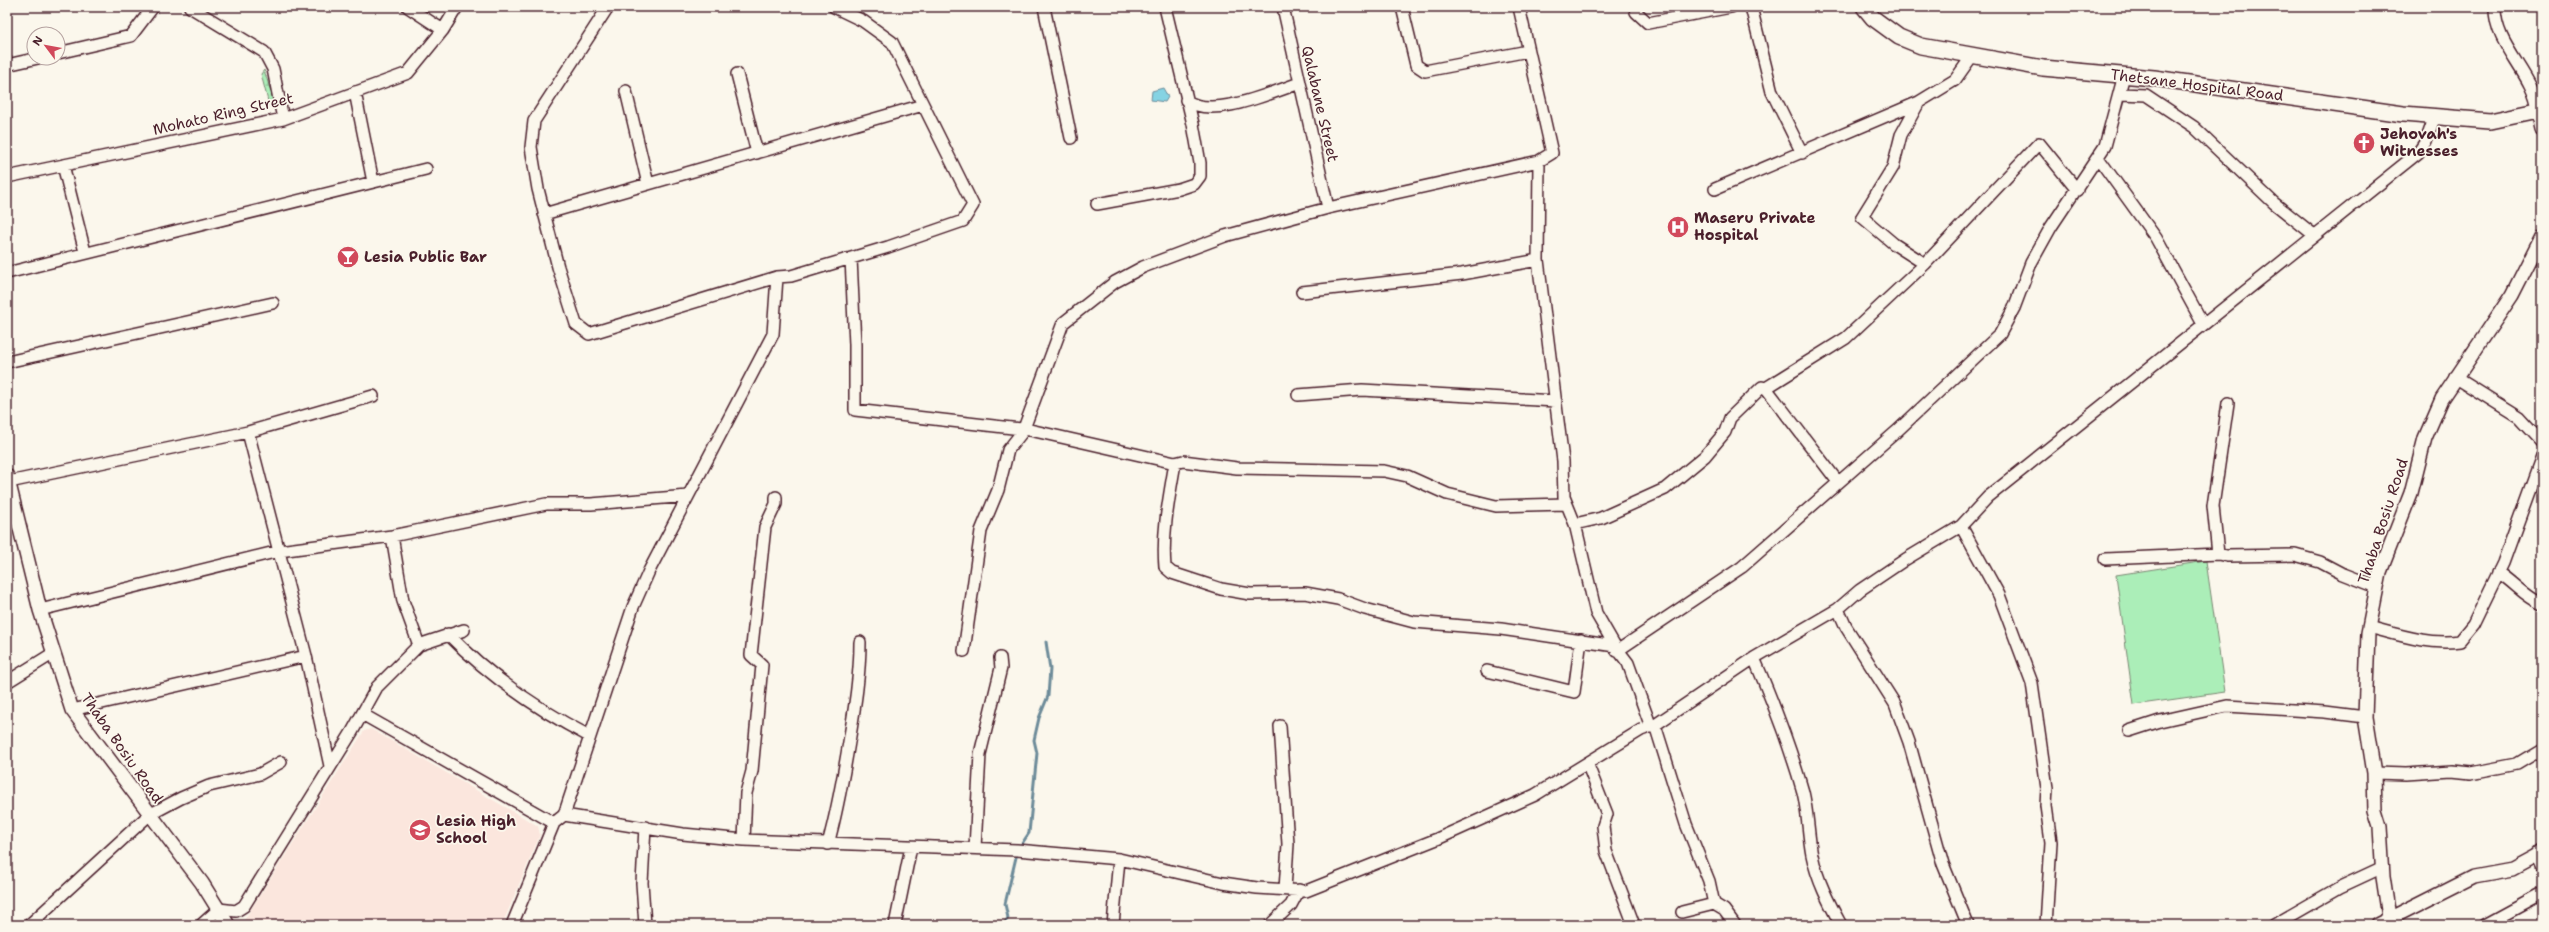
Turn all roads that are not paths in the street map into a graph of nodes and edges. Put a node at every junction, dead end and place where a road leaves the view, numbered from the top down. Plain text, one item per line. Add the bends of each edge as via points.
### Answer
1 (153, 7) edge
2 (190, 7) edge
3 (408, 7) edge
4 (457, 7) edge
5 (608, 7) edge
6 (834, 7) edge
7 (1044, 7) edge
8 (1165, 7) edge
9 (1283, 7) edge
10 (1402, 7) edge
11 (1518, 7) edge
12 (1635, 7) edge
13 (1731, 7) edge
14 (1751, 7) edge
15 (1864, 7) edge
16 (2494, 7) edge
17 (443, 30) junction
18 (66, 51) edge
19 (1528, 51) junction
20 (1972, 56) junction
21 (26, 61) edge
22 (7, 65) edge
23 (737, 74) dead end
24 (2124, 75) junction
25 (1300, 83) junction
26 (626, 91) dead end
27 (355, 92) junction
28 (2120, 94) junction
29 (1186, 100) junction
30 (1919, 102) junction
31 (923, 105) junction
32 (2540, 110) edge
33 (2434, 116) junction
34 (283, 118) junction
35 (2542, 129) edge
36 (1071, 138) dead end
37 (757, 153) junction
38 (1802, 153) junction
39 (2099, 159) junction
40 (1538, 161) junction
41 (63, 165) junction
42 (426, 169) dead end
43 (7, 177) edge
44 (373, 182) junction
45 (648, 184) junction
46 (1715, 189) dead end
47 (2077, 190) junction
48 (1097, 204) dead end
49 (1328, 208) junction
50 (544, 214) junction
51 (2314, 234) junction
52 (2541, 240) edge
53 (85, 252) junction
54 (851, 258) junction
55 (1538, 260) junction
56 (1925, 264) junction
57 (7, 272) edge
58 (777, 277) junction
59 (1302, 292) dead end
60 (273, 303) dead end
61 (2203, 324) junction
62 (7, 362) edge
63 (2455, 378) junction
64 (1766, 388) junction
65 (1298, 395) dead end
66 (374, 396) dead end
67 (1556, 401) junction
68 (2228, 403) dead end
69 (1023, 431) junction
70 (248, 432) junction
71 (2542, 442) edge
72 (2542, 456) edge
73 (1175, 463) junction
74 (8, 479) edge
75 (1838, 482) junction
76 (688, 496) junction
77 (776, 497) dead end
78 (1566, 504) junction
79 (1575, 524) junction
80 (1961, 526) junction
81 (392, 536) junction
82 (279, 551) junction
83 (2218, 554) junction
84 (2105, 558) dead end
85 (2498, 572) junction
86 (2377, 587) junction
87 (2542, 604) edge
88 (1838, 609) junction
89 (40, 610) junction
90 (2369, 627) junction
91 (464, 630) dead end
92 (448, 634) junction
93 (1581, 640) junction
94 (860, 642) dead end
95 (418, 645) junction
96 (1616, 649) junction
97 (964, 651) dead end
98 (52, 654) junction
99 (306, 656) junction
100 (1000, 658) dead end
101 (1754, 658) junction
102 (1487, 671) dead end
103 (7, 682) edge
104 (72, 710) junction
105 (362, 714) junction
106 (2365, 717) junction
107 (1280, 726) dead end
108 (1653, 726) junction
109 (2129, 731) dead end
110 (589, 736) junction
111 (2542, 749) edge
112 (281, 762) dead end
113 (1587, 763) junction
114 (330, 766) junction
115 (2374, 773) junction
116 (149, 815) junction
117 (564, 815) junction
118 (554, 824) junction
119 (645, 827) junction
120 (744, 840) junction
121 (828, 844) junction
122 (911, 847) junction
123 (975, 848) junction
124 (2539, 853) edge
125 (1119, 859) junction
126 (2383, 867) junction
127 (2542, 869) edge
128 (1285, 889) junction
129 (1299, 890) junction
130 (2542, 894) edge
131 (1714, 904) junction
132 (219, 909) junction
133 (1682, 912) dead end
134 (2390, 921) edge
135 (29, 925) edge
136 (201, 925) edge
137 (228, 925) edge
138 (512, 925) edge
139 (645, 925) edge
140 (895, 925) edge
141 (1112, 925) edge
142 (1270, 925) edge
143 (1634, 925) edge
144 (1735, 925) edge
145 (1841, 925) edge
146 (1968, 925) edge
147 (2046, 925) edge
148 (2274, 925) edge
149 (2377, 925) edge
150 (2485, 925) edge

1 - 18 street via 131,36
2 - 34 street via 264,52 273,69
3 - 17 street
4 - 17 street, Mohato Ring Street
5 - 50 street via 534,121 531,148
6 - 31 street via 863,21 892,42
7 - 36 street
8 - 29 street
9 - 25 street, Qalabane Street
10 - 19 street via 1416,65 1420,70
11 - 19 street
12 - 13 street via 1636,12 1648,23
14 - 38 street via 1772,92
15 - 20 main road, Thetsane Hospital Road via 1873,18 1899,37 1922,46
16 - 32 street via 2500,32 2529,82
17 - 27 street, Mohato Ring Street via 408,73
19 - 40 street via 1552,153
20 - 24 main road, Thetsane Hospital Road via 2043,68
20 - 30 street via 1955,80
21 - 22 street
23 - 37 street
24 - 28 street
24 - 33 main road, Thetsane Hospital Road via 2403,114
25 - 29 street via 1244,102 1218,107 1196,107
25 - 49 street, Qalabane Street
26 - 45 street
27 - 34 street, Mohato Ring Street
27 - 44 street
28 - 39 street
28 - 51 street via 2146,95 2194,127 2274,203
29 - 48 street via 1200,163 1200,176 1194,184 1139,198
30 - 38 street
30 - 56 street via 1901,135 1893,167 1862,218 1894,244
31 - 37 street
31 - 54 street via 973,205 963,221
32 - 33 main road, Thetsane Hospital Road via 2490,121
32 - 35 street
33 - 51 street via 2426,141 2418,153
34 - 41 street, Mohato Ring Street
37 - 45 street
38 - 46 street
39 - 47 street
39 - 61 street via 2156,238
40 - 49 street
40 - 55 street
41 - 43 street, Mohato Ring Street
41 - 53 street
42 - 44 street
44 - 53 street
45 - 50 street
47 - 56 street via 2039,143
47 - 75 street via 2051,227 2031,263 2014,308 2000,334 1896,432
49 - 69 street via 1225,236 1143,267 1115,282 1063,323
50 - 58 street via 576,324 589,334
51 - 61 street
52 - 63 street, Thaba Bosiu Road via 2512,295
53 - 57 street
54 - 58 street via 791,276
54 - 69 street via 855,410
55 - 59 street via 1462,274
55 - 67 street
56 - 64 street via 1846,338
58 - 76 street via 773,334
60 - 62 street
61 - 80 street via 1988,497
63 - 71 street via 2519,418
63 - 86 street, Thaba Bosiu Road via 2442,399 2425,438 2410,493 2380,572
64 - 75 street
64 - 79 street via 1762,387 1730,418 1724,432 1705,456 1665,490 1602,518
65 - 67 street via 1362,390
66 - 70 street
67 - 78 street via 1563,462 1562,489
68 - 83 street via 2213,506
69 - 73 street via 1030,430
69 - 97 street via 1008,450 998,490 981,531
70 - 74 street
70 - 82 street
72 - 85 street via 2520,520
73 - 78 street via 1183,461 1237,468 1384,471 1407,476 1447,494 1496,506
73 - 93 street via 1165,516 1165,567 1172,573 1221,589 1250,594 1305,593 1338,599 1414,622 1501,629
74 - 89 street, Thaba Bosiu Road
75 - 96 street via 1742,567
76 - 81 street via 590,504 546,504
76 - 110 street via 633,607
77 - 120 street via 776,504 765,526 760,592 751,655 762,665 752,771 746,793
78 - 79 street
79 - 96 street via 1596,613
80 - 88 street via 1860,590
80 - 147 street via 2000,595 2032,683 2051,842
81 - 82 street
81 - 95 street via 403,601
82 - 89 street
82 - 99 street
83 - 84 street
83 - 86 street via 2295,555 2320,562
85 - 87 street via 2513,582 2526,597
85 - 90 street via 2473,625 2460,641 2415,640
86 - 90 street, Thaba Bosiu Road
88 - 101 street
88 - 146 street via 1846,627 1895,704 1909,742 1943,864
89 - 98 street, Thaba Bosiu Road
90 - 106 street, Thaba Bosiu Road
91 - 92 street
92 - 95 street
92 - 110 street via 472,658 543,712
93 - 96 street
93 - 102 street via 1574,692
94 - 121 street via 857,691 838,808
95 - 105 street via 377,687
96 - 108 street via 1628,663
98 - 103 street
98 - 104 street, Thaba Bosiu Road
99 - 104 street
99 - 114 street
100 - 123 street via 1001,668 980,754
101 - 108 street
101 - 145 street via 1779,718 1803,793 1812,856 1820,881
104 - 116 street, Thaba Bosiu Road
105 - 114 street
105 - 118 street
106 - 109 street via 2228,706 2160,721
106 - 115 street, Thaba Bosiu Road
107 - 128 street via 1288,844
108 - 113 street via 1641,730
108 - 131 street via 1686,824 1709,881
110 - 117 street
111 - 115 street via 2517,764 2471,773
112 - 116 street via 260,774 195,792
113 - 129 street via 1535,795 1437,839 1306,891
113 - 143 street via 1607,814 1603,826 1606,851
114 - 132 street via 244,906 236,911
115 - 126 street, Thaba Bosiu Road via 2375,811 2380,828
116 - 132 street, Thaba Bosiu Road via 180,853
116 - 135 street
117 - 118 street
117 - 119 street
118 - 138 street
119 - 120 street
119 - 139 street via 642,883
120 - 121 street
121 - 122 street
122 - 123 street
122 - 140 street
123 - 125 street
124 - 127 street
124 - 134 street via 2512,869 2474,876
125 - 128 street via 1223,883
125 - 141 street
126 - 134 street, Thaba Bosiu Road
126 - 148 street via 2340,887
128 - 129 street
129 - 142 street via 1291,905
130 - 150 street
131 - 133 street
131 - 144 street via 1724,910
132 - 136 street
132 - 137 street, Thaba Bosiu Road
134 - 149 street

